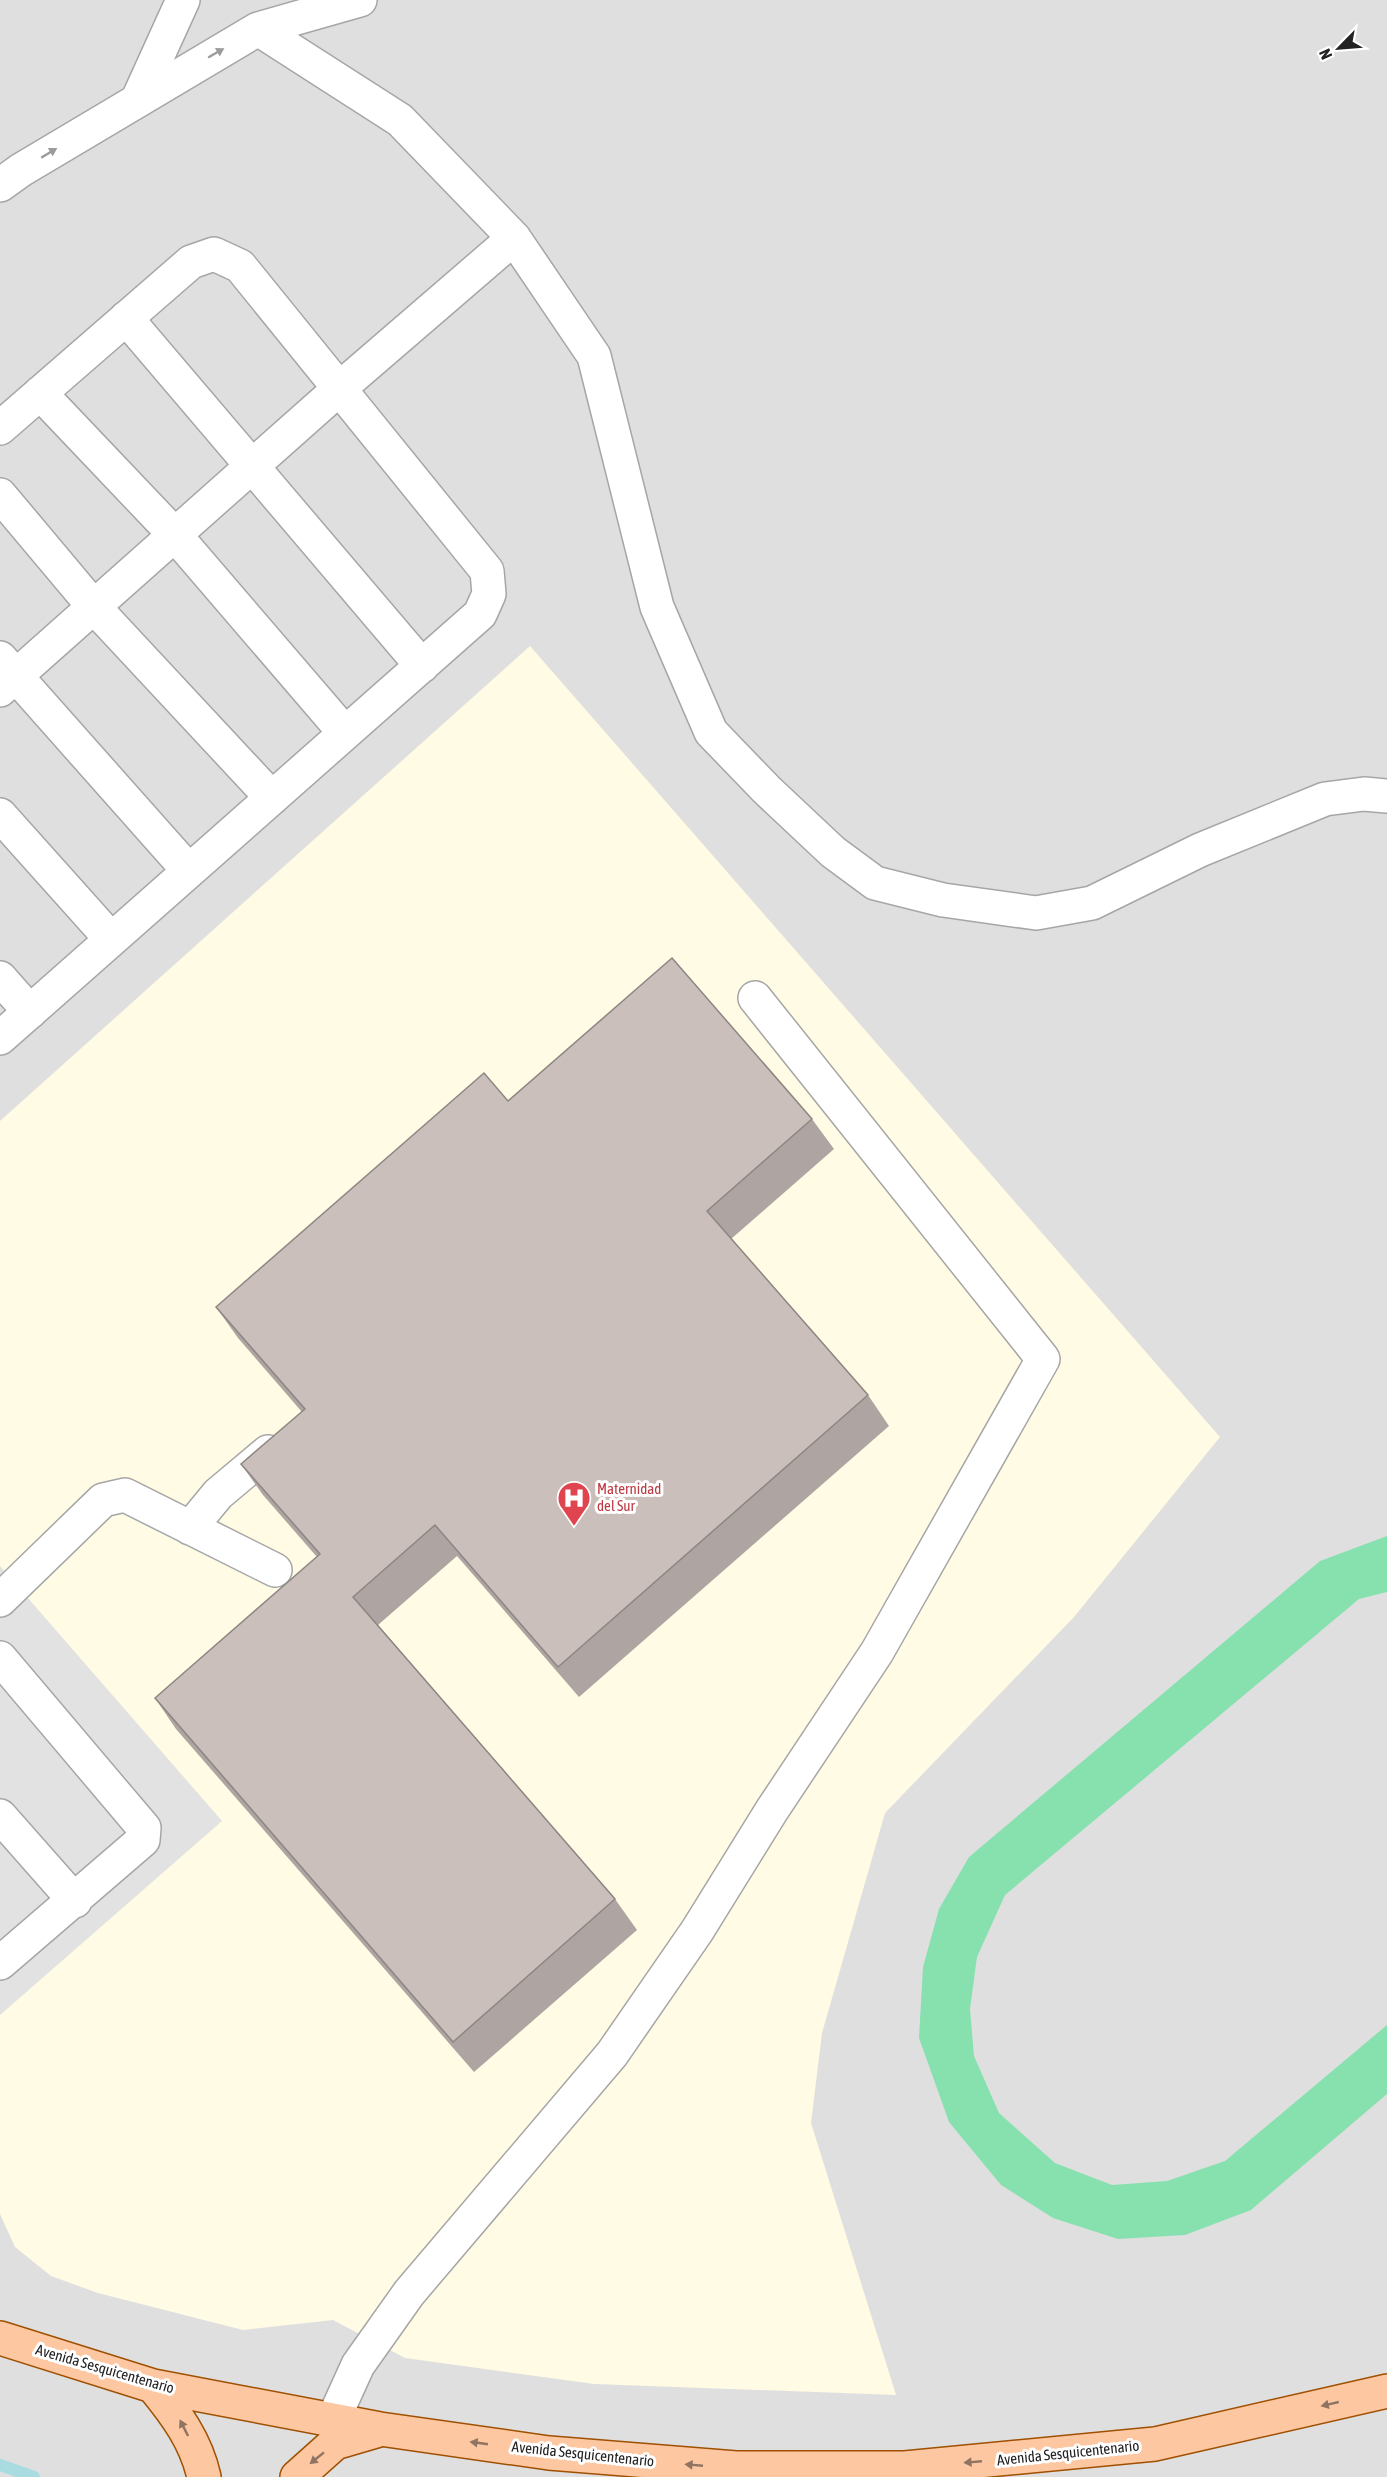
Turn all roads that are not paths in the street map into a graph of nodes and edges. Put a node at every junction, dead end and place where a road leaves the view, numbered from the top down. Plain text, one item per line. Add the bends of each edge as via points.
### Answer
1 (183, 0) edge
2 (360, 0) edge
3 (258, 29) junction
4 (138, 99) junction
5 (10, 178) edge
6 (0, 199) edge
7 (514, 238) junction
8 (126, 318) junction
9 (339, 388) junction
10 (40, 393) junction
11 (0, 428) edge
12 (252, 467) junction
13 (0, 495) edge
14 (175, 535) junction
15 (94, 607) junction
16 (422, 666) junction
17 (5, 675) edge
18 (345, 733) junction
19 (1387, 796) edge
20 (272, 798) junction
21 (0, 816) edge
22 (189, 871) junction
23 (111, 939) junction
24 (0, 978) edge
25 (755, 998) dead end
26 (30, 1012) junction
27 (0, 1038) edge
28 (268, 1452) edge
29 (190, 1528) junction
30 (275, 1570) dead end
31 (0, 1600) edge
32 (0, 1658) edge
33 (0, 1816) edge
34 (75, 1901) junction
35 (0, 1963) edge
36 (0, 2338) edge
37 (153, 2386) junction
38 (1387, 2391) edge
39 (333, 2420) junction
40 (380, 2429) junction
41 (204, 2477) edge
42 (297, 2477) edge

1 - 4 street
2 - 3 street
4 -> 3 street
3 - 7 street via 400,120
5 -> 4 street
5 - 6 street
7 - 9 street
7 - 19 street via 594,356 657,607 711,732 833,852 875,883 943,900 1036,913 1092,903 1200,850 1325,799 1364,794
8 - 9 street via 191,262 214,254 240,266
8 - 10 street
8 - 12 street
9 - 12 street
9 - 16 street via 487,571 489,594 480,614
10 - 11 street
10 - 14 street
12 - 14 street
12 - 16 street
13 - 15 street
14 - 15 street
14 - 18 street
15 - 17 street
15 - 20 street
16 - 18 street
17 - 22 street
18 - 20 street
20 - 22 street
21 - 23 street
22 - 23 street
23 - 26 street
24 - 26 street
25 - 39 street via 1043,1359 877,1652 697,1931 612,2054 409,2293 358,2365
26 - 27 street
28 - 29 street via 218,1494
29 - 30 street
29 - 31 street via 125,1496 103,1500
32 - 34 street via 144,1828 143,1840
33 - 34 street
34 - 35 street
36 - 37 main road, Avenida Sesquicentenario
37 - 39 main road, Avenida Sesquicentenario
41 -> 37 main road via 200,2458 180,2420
38 -> 40 main road, Avenida Sesquicentenario via 1155,2444 905,2468 736,2468 549,2453
39 - 40 main road, Avenida Sesquicentenario
40 -> 42 main road via 335,2443

